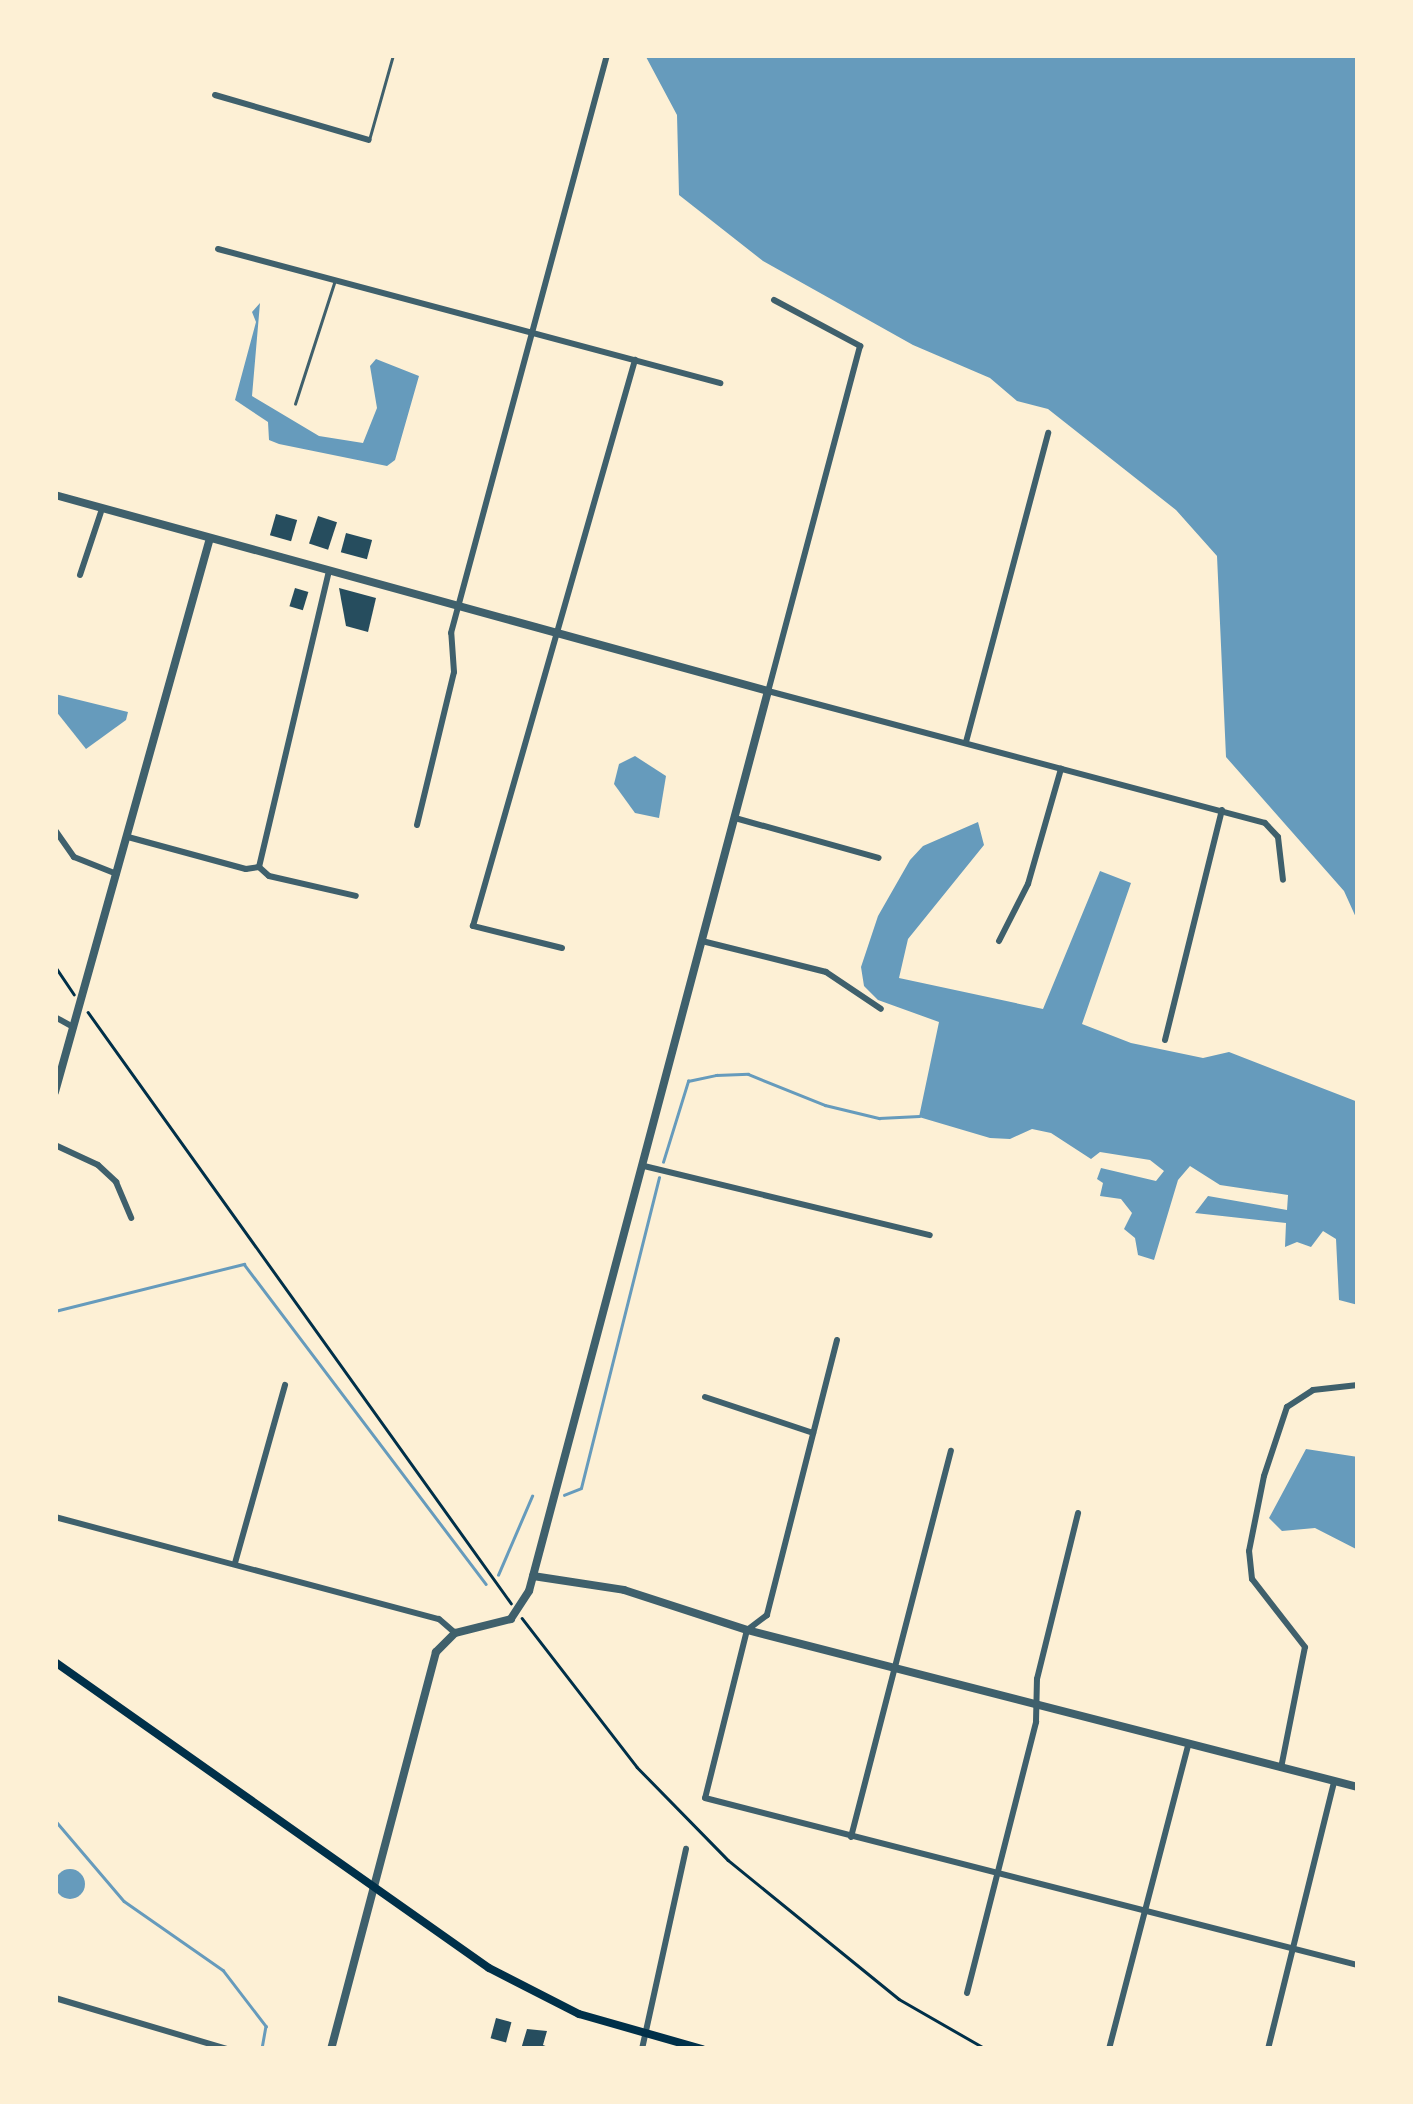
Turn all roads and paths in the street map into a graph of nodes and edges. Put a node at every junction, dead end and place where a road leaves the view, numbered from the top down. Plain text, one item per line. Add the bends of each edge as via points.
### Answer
1 (392, 55) edge
2 (607, 55) edge
3 (215, 95) dead end
4 (369, 140) joint
5 (218, 249) dead end
6 (334, 283) junction
7 (774, 300) dead end
8 (533, 332) junction
9 (635, 360) junction
10 (720, 383) dead end
11 (296, 404) dead end
12 (1048, 433) dead end
13 (55, 496) edge
14 (101, 512) junction
15 (210, 538) junction
16 (329, 571) junction
17 (80, 575) dead end
18 (459, 606) junction
19 (561, 633) junction
20 (768, 692) junction
21 (966, 742) junction
22 (1061, 769) junction
23 (1222, 810) junction
24 (735, 818) junction
25 (417, 825) dead end
26 (55, 830) edge
27 (128, 837) junction
28 (878, 858) dead end
29 (258, 866) junction
30 (118, 875) junction
31 (1283, 880) dead end
32 (356, 896) dead end
33 (999, 941) dead end
34 (702, 942) junction
35 (562, 948) dead end
36 (55, 966) edge
37 (82, 1004) junction
38 (881, 1008) dead end
39 (55, 1017) edge
40 (74, 1028) junction
41 (1165, 1040) dead end
42 (55, 1092) edge
43 (55, 1145) edge
44 (644, 1166) junction
45 (130, 1218) dead end
46 (930, 1236) dead end
47 (837, 1340) dead end
48 (1358, 1385) edge
49 (285, 1386) dead end
50 (705, 1397) dead end
51 (812, 1433) junction
52 (951, 1451) dead end
53 (1078, 1512) dead end
54 (55, 1517) edge
55 (235, 1563) junction
56 (533, 1576) junction
57 (518, 1613) junction
58 (746, 1630) junction
59 (455, 1632) junction
60 (55, 1662) edge
61 (893, 1667) junction
62 (1035, 1703) junction
63 (1188, 1745) junction
64 (1281, 1770) junction
65 (1334, 1782) junction
66 (1358, 1787) edge
67 (851, 1837) junction
68 (686, 1848) dead end
69 (1000, 1873) junction
70 (372, 1888) junction
71 (1145, 1912) junction
72 (1294, 1950) junction
73 (1358, 1965) edge
74 (968, 1993) dead end
75 (55, 1998) edge
76 (646, 2035) junction
77 (227, 2049) edge
78 (331, 2049) edge
79 (642, 2049) edge
80 (702, 2049) edge
81 (986, 2049) edge
82 (1110, 2049) edge
83 (1268, 2049) edge

1 - 4 lane
2 - 8 street
3 - 4 street
5 - 6 street
6 - 8 street
6 - 11 lane
7 - 20 street via 860,346
8 - 9 street
8 - 18 street
9 - 10 street
9 - 19 street
12 - 21 street
13 - 14 street
14 - 15 street
14 - 17 street
15 - 16 street
15 - 27 street
16 - 18 street
16 - 29 street
18 - 19 street
18 - 25 street via 451,633 454,672
19 - 20 street
19 - 35 street via 549,643 473,926
20 - 21 street
20 - 24 street
21 - 22 street
22 - 23 street
22 - 33 street via 1028,884
23 - 31 street via 1273,828
23 - 41 street
24 - 28 street
24 - 34 street
26 - 30 street via 74,857
27 - 29 street via 246,869
27 - 30 street
29 - 32 street via 269,876
30 - 37 street
34 - 38 street via 826,972
34 - 44 street
36 - 37 path
37 - 40 street
37 - 57 path
39 - 40 street
40 - 42 street
43 - 45 street via 98,1165 116,1182
44 - 46 street
44 - 56 street
47 - 51 street
48 - 64 street via 1313,1390 1287,1407 1249,1551 1258,1589 1305,1647
49 - 55 street
50 - 51 street
51 - 58 street via 767,1615
52 - 61 street
53 - 62 street
54 - 55 street
55 - 59 street via 439,1619
56 - 57 street
56 - 58 street via 624,1590
57 - 59 street via 494,1626
57 - 81 path via 637,1766 728,1860 899,2000
58 - 61 street
58 - 67 street via 705,1798
59 - 70 street via 436,1652
60 - 70 main road
61 - 62 street
61 - 67 street
62 - 63 street
62 - 69 street
63 - 64 street
63 - 71 street
64 - 65 street
65 - 66 street
65 - 72 street
67 - 69 street
68 - 76 street
69 - 71 street
69 - 74 street
70 - 76 main road via 533,1993
70 - 78 street
71 - 72 street
71 - 82 street
72 - 73 street
72 - 83 street
75 - 77 street
76 - 79 street
76 - 80 main road

